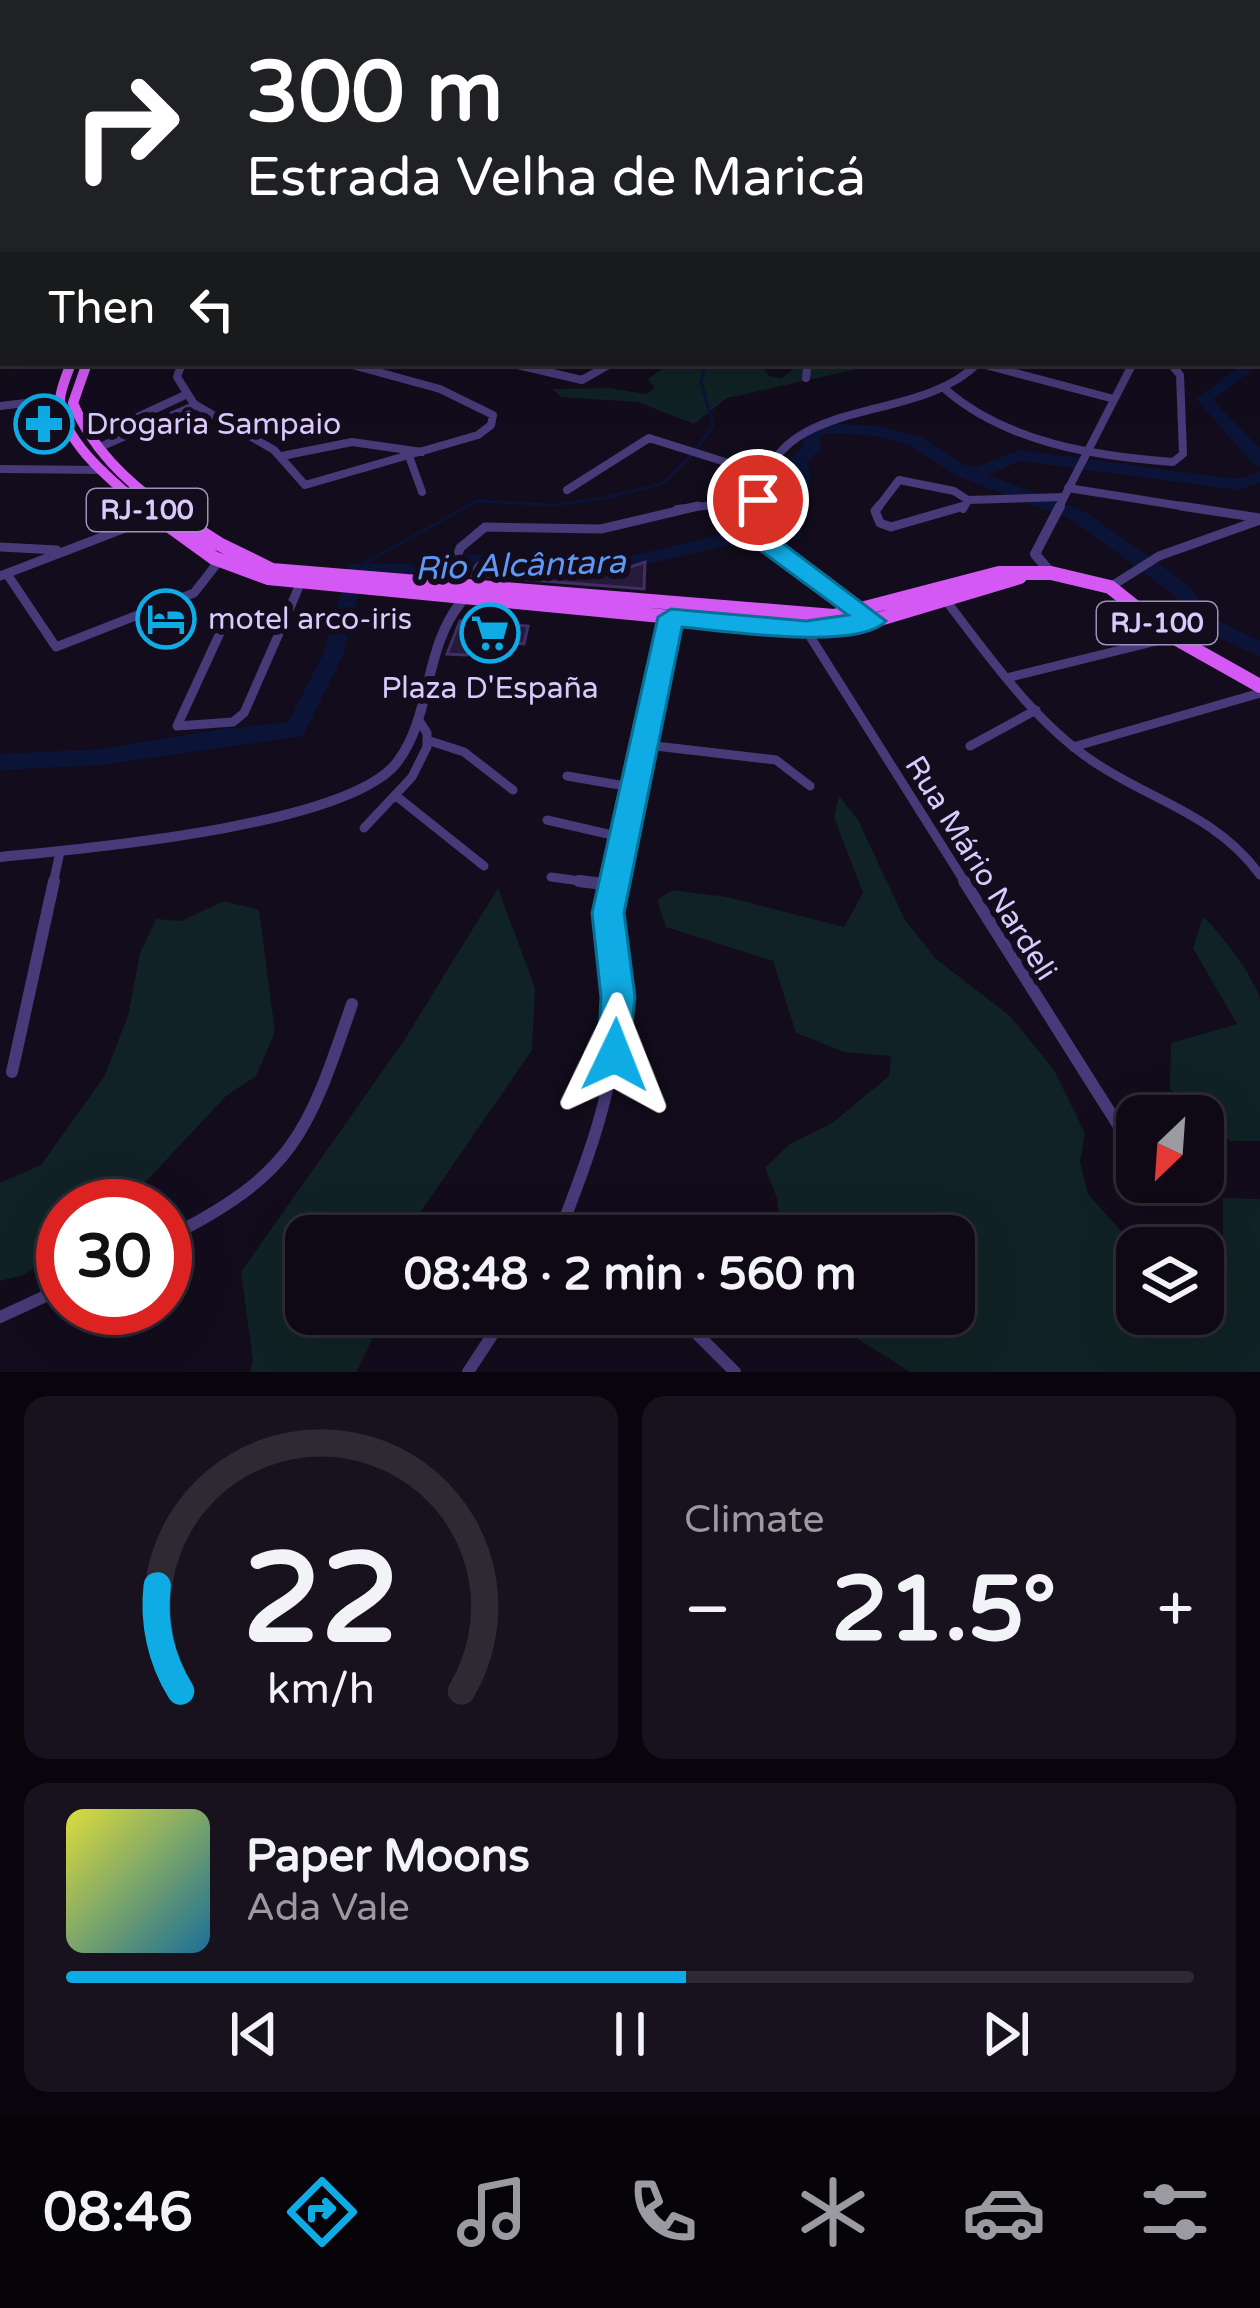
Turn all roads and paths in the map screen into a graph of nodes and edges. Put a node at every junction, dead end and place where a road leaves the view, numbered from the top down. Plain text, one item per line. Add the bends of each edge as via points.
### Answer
1 (70, 366) edge
2 (86, 366) edge
3 (181, 366) edge
4 (357, 366) edge
5 (522, 366) edge
6 (607, 366) edge
7 (808, 366) edge
8 (976, 366) edge
9 (989, 366) edge
10 (1130, 366) edge
11 (1172, 366) edge
12 (806, 378) dead end
13 (946, 390) junction
14 (184, 396) junction
15 (60, 399) junction
16 (1114, 399) junction
17 (196, 405) junction
18 (0, 406) edge
19 (96, 442) junction
20 (422, 452) junction
21 (1087, 453) junction
22 (282, 456) junction
23 (409, 456) junction
24 (0, 469) edge
25 (105, 470) junction
26 (567, 490) dead end
27 (422, 492) dead end
28 (1065, 493) junction
29 (737, 500) junction
30 (758, 500) junction
31 (968, 500) junction
32 (154, 517) junction
33 (1260, 519) edge
34 (0, 547) edge
35 (62, 550) junction
36 (219, 561) junction
37 (1044, 573) junction
38 (3, 575) edge
39 (307, 581) junction
40 (1110, 587) junction
41 (448, 588) junction
42 (399, 589) junction
43 (194, 593) junction
44 (427, 597) junction
45 (944, 598) junction
46 (462, 601) junction
47 (195, 607) dead end
48 (867, 616) junction
49 (671, 617) junction
50 (442, 619) junction
51 (284, 622) junction
52 (806, 630) junction
53 (1173, 637) junction
54 (1006, 678) junction
55 (1260, 689) edge
56 (1036, 710) junction
57 (418, 719) junction
58 (430, 741) junction
59 (647, 745) junction
60 (970, 746) dead end
61 (1073, 747) junction
62 (567, 776) dead end
63 (810, 786) dead end
64 (637, 788) junction
65 (513, 790) dead end
66 (395, 795) junction
67 (547, 820) dead end
68 (364, 828) dead end
69 (625, 838) junction
70 (60, 852) junction
71 (0, 857) edge
72 (484, 866) dead end
73 (1260, 874) edge
74 (551, 878) dead end
75 (612, 885) junction
76 (352, 1004) dead end
77 (12, 1072) dead end
78 (1116, 1122) edge
79 (568, 1215) edge
80 (192, 1224) edge
81 (36, 1300) edge
82 (0, 1317) edge
83 (493, 1335) edge
84 (698, 1335) edge
85 (469, 1372) edge
86 (735, 1372) edge

1 - 15 main road
2 - 19 main road via 73,403
3 - 14 street
4 - 20 street via 428,384 493,415 478,435
5 - 6 street via 582,380
7 - 12 street
8 - 13 street
9 - 16 street
10 - 16 street
11 - 21 street via 1180,375 1179,459
13 - 21 street via 974,416
13 - 30 street via 815,423 774,458
14 - 17 street
14 - 19 street
15 - 18 street
15 - 25 main road, RJ-100 via 73,433
16 - 21 street
17 - 19 street
17 - 22 street
19 - 39 main road, RJ-100 via 205,539
20 - 22 street via 371,439
20 - 23 street
21 - 28 street
22 - 23 street via 305,485
23 - 27 street
24 - 25 street
25 - 32 main road, RJ-100
26 - 29 street via 642,440 738,466
28 - 31 street
28 - 33 street
28 - 37 street via 1035,554
29 - 30 street
29 - 41 street via 601,529 484,527 455,557
30 - 48 street via 759,529 778,554
31 - 31 street via 962,511 896,526 876,518 882,495 899,480
32 - 35 street
32 - 36 main road, RJ-100
33 - 40 street via 1159,556
34 - 35 street
35 - 38 street
36 - 39 main road, RJ-100
36 - 43 street
37 - 40 main road, RJ-100
37 - 45 main road, RJ-100
37 - 48 main road, RJ-100 via 999,573
38 - 43 street via 56,647
39 - 42 main road, RJ-100
39 - 51 street
40 - 53 main road, RJ-100
41 - 42 main road, RJ-100
41 - 48 main road, RJ-100
42 - 44 main road, RJ-100
43 - 47 street
44 - 46 main road, RJ-100
44 - 50 street
45 - 48 main road, RJ-100
45 - 54 street
46 - 49 main road, RJ-100
46 - 50 street
48 - 52 main road, RJ-100
49 - 52 main road, RJ-100
49 - 59 street
50 - 57 street
51 - 51 street via 239,719 177,726 225,622
52 - 78 street, Rua Mário Nardeli
53 - 54 street
53 - 55 main road, RJ-100
54 - 56 street
55 - 61 street
56 - 60 street
56 - 61 street
57 - 58 street
57 - 70 street via 393,768 350,793
58 - 65 street via 464,752
58 - 66 street
59 - 63 street via 776,760
59 - 64 street
61 - 73 street via 1210,824
62 - 64 street
64 - 69 street
66 - 68 street
66 - 72 street
67 - 69 street
69 - 75 street
70 - 71 street
70 - 77 street
74 - 75 street
75 - 79 street via 615,1055
76 - 80 street via 293,1154 268,1182
81 - 82 street
83 - 85 street
84 - 86 street

